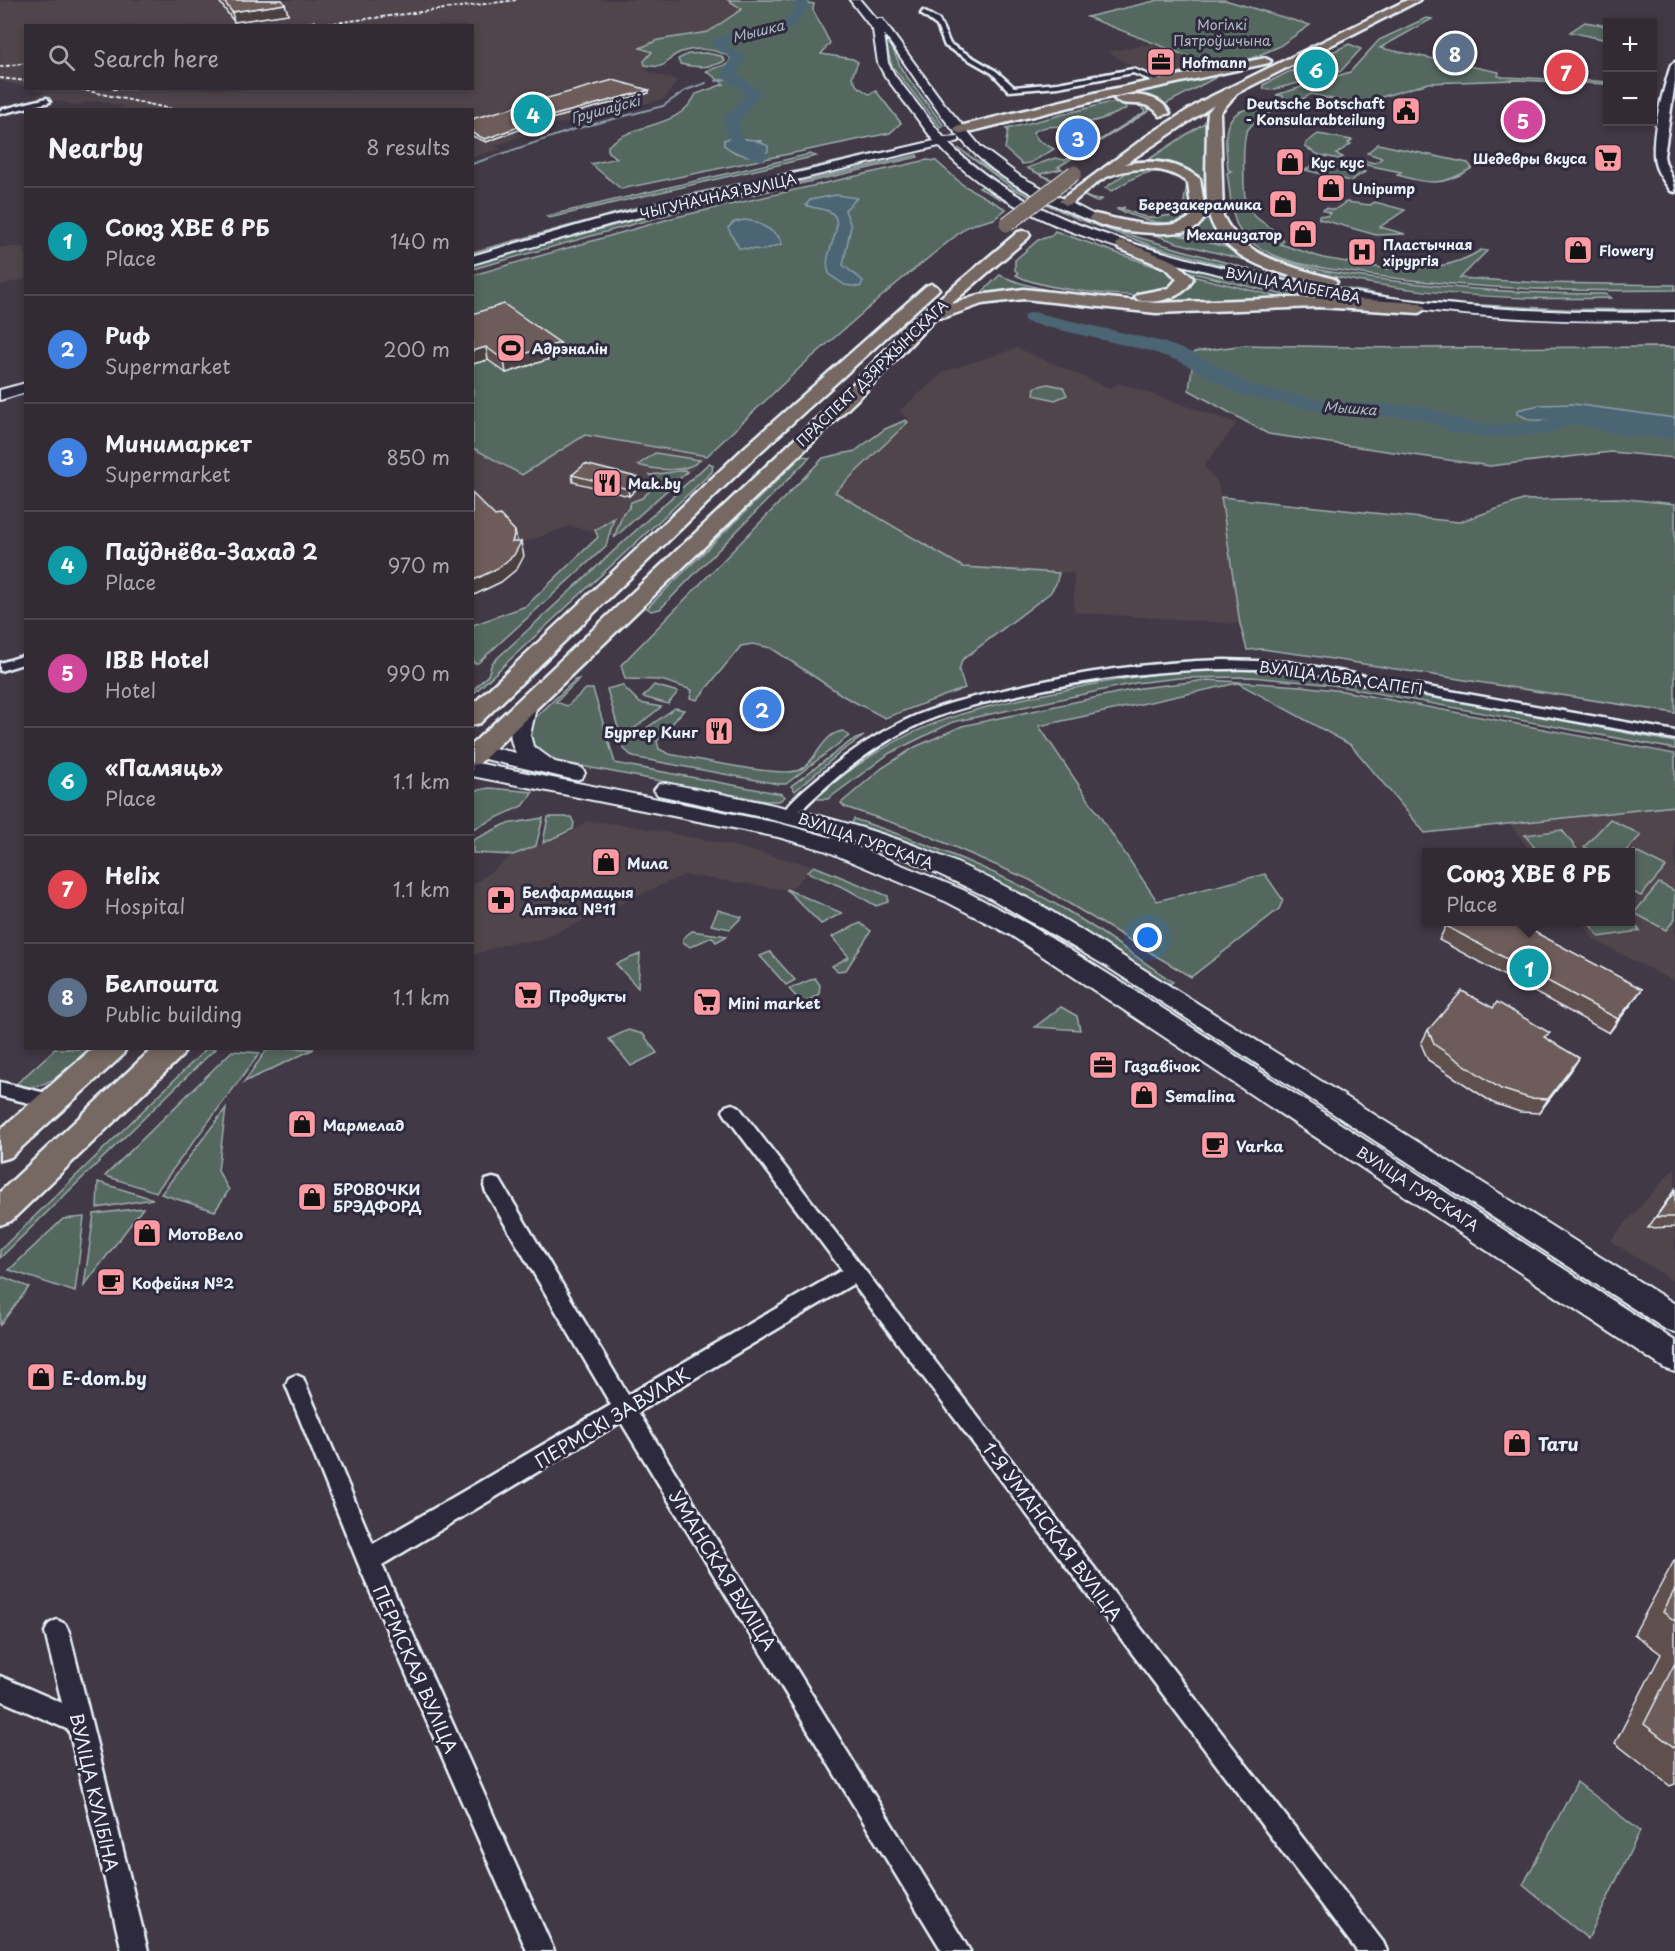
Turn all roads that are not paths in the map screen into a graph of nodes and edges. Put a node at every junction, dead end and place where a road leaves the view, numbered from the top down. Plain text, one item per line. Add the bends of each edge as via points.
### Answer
1 (855, 0) edge
2 (862, 0) edge
3 (1390, 0) edge
4 (1415, 0) edge
5 (923, 13) dead end
6 (1265, 61) junction
7 (1675, 65) edge
8 (1164, 82) junction
9 (1234, 90) junction
10 (48, 99) dead end
11 (946, 111) junction
12 (0, 112) edge
13 (1665, 119) junction
14 (998, 121) junction
15 (963, 133) junction
16 (939, 139) junction
17 (1671, 141) dead end
18 (895, 154) junction
19 (958, 159) junction
20 (1078, 170) dead end
21 (1097, 179) junction
22 (1675, 189) edge
23 (1095, 218) junction
24 (543, 226) dead end
25 (990, 239) dead end
26 (1010, 245) junction
27 (1123, 245) junction
28 (474, 259) edge
29 (1006, 272) dead end
30 (946, 276) dead end
31 (1021, 280) dead end
32 (1329, 282) junction
33 (1675, 303) edge
34 (1419, 308) junction
35 (1675, 316) edge
36 (920, 323) junction
37 (24, 388) edge
38 (0, 395) edge
39 (24, 397) edge
40 (0, 403) edge
41 (24, 660) edge
42 (0, 667) edge
43 (497, 694) junction
44 (474, 704) edge
45 (526, 708) junction
46 (474, 716) edge
47 (1675, 735) edge
48 (474, 757) edge
49 (565, 771) junction
50 (784, 822) junction
51 (912, 865) junction
52 (1155, 986) junction
53 (1136, 1004) junction
54 (1169, 1011) junction
55 (110, 1050) edge
56 (170, 1050) edge
57 (0, 1089) edge
58 (54, 1102) junction
59 (732, 1111) dead end
60 (0, 1148) edge
61 (40, 1176) junction
62 (493, 1186) dead end
63 (0, 1212) edge
64 (0, 1227) edge
65 (1568, 1251) junction
66 (1521, 1256) junction
67 (855, 1272) junction
68 (1675, 1320) edge
69 (1675, 1358) edge
70 (296, 1385) dead end
71 (625, 1410) junction
72 (368, 1560) junction
73 (57, 1632) dead end
74 (0, 1688) edge
75 (79, 1722) junction
76 (135, 1951) edge
77 (541, 1951) edge
78 (957, 1951) edge
79 (1374, 1951) edge

1 - 16 main road, ВУЛІЦА АЛІБЕГАВА via 879,32 885,67
2 - 11 main road, ВУЛІЦА АЛІБЕГАВА
3 - 6 main road
4 - 9 main road, ПРАСПЕКТ ДЗЯРЖЫНСКАГА
5 - 8 street via 936,19 947,45 994,72 1012,89 1133,71
6 - 8 main road
6 - 15 main road via 1160,116 1160,106 1149,101 1114,100
7 - 13 street via 1666,94
8 - 14 main road
9 - 21 main road, ПРАСПЕКТ ДЗЯРЖЫНСКАГА via 1151,139
9 - 32 main road via 1214,111 1216,216 1221,230 1249,253
10 - 12 street
11 - 14 main road via 970,120
11 - 15 main road, ВУЛІЦА АЛІБЕГАВА
13 - 17 street
13 - 22 street via 1660,163
14 - 15 main road
15 - 16 main road, ЧЫГУНАЧНАЯ ВУЛІЦА
15 - 23 main road, ВУЛІЦА АЛІБЕГАВА via 979,151 1014,177
16 - 18 main road, ЧЫГУНАЧНАЯ ВУЛІЦА
16 - 19 main road, ВУЛІЦА АЛІБЕГАВА
16 - 24 main road, ЧЫГУНАЧНАЯ ВУЛІЦА via 668,194
18 - 19 main road via 924,152
18 - 28 main road, ЧЫГУНАЧНАЯ ВУЛІЦА via 631,216
19 - 27 main road, ВУЛІЦА АЛІБЕГАВА via 1020,201
20 - 25 main road, bridge
21 - 23 main road via 1137,166 1182,171 1195,182 1199,216 1191,225 1163,229
21 - 26 main road, ПРАСПЕКТ ДЗЯРЖЫНСКАГА
23 - 32 main road, ВУЛІЦА АЛІБЕГАВА via 1210,256
26 - 29 main road via 1004,260
26 - 36 main road, ПРАСПЕКТ ДЗЯРЖЫНСКАГА
27 - 31 main road via 1177,269 1185,278 1182,286 1155,296 1124,297 1042,287
27 - 34 main road, ВУЛІЦА АЛІБЕГАВА via 1265,282
30 - 43 main road, ПРАСПЕКТ ДЗЯРЖЫНСКАГА via 751,451
32 - 33 main road, ВУЛІЦА АЛІБЕГАВА via 1486,300
34 - 35 main road, ВУЛІЦА АЛІБЕГАВА via 1555,318
34 - 36 main road via 1318,302 1156,308 1024,294 964,304
36 - 45 main road, ПРАСПЕКТ ДЗЯРЖЫНСКАГА via 860,387
37 - 38 main road
39 - 40 main road
41 - 42 street
43 - 44 main road
43 - 46 main road, ПРАСПЕКТ ДЗЯРЖЫНСКАГА
45 - 48 main road, ПРАСПЕКТ ДЗЯРЖЫНСКАГА
45 - 49 main road via 519,729 523,749 534,759
47 - 50 street, ВУЛІЦА ЛЬВА САПЕГІ via 1288,666 1173,664 1096,674 984,697 928,716 861,753 804,798
48 - 49 main road, ВУЛІЦА ГУРСКАГА
48 - 50 main road, ВУЛІЦА ГУРСКАГА
49 - 50 main road, ВУЛІЦА ГУРСКАГА
50 - 51 main road, ВУЛІЦА ГУРСКАГА via 832,845
51 - 52 main road, ВУЛІЦА ГУРСКАГА via 973,879 1040,914
51 - 53 main road, ВУЛІЦА ГУРСКАГА
52 - 53 main road
52 - 54 main road, ВУЛІЦА ГУРСКАГА
53 - 54 main road, ВУЛІЦА ГУРСКАГА
54 - 65 main road, ВУЛІЦА ГУРСКАГА
54 - 66 main road, ВУЛІЦА ГУРСКАГА
55 - 58 main road
56 - 61 main road
57 - 58 street
58 - 60 main road
59 - 67 street, 1-Я УМАНСКАЯ ВУЛІЦА
61 - 63 main road
61 - 64 street
62 - 71 street, УМАНСКАЯ ВУЛІЦА
65 - 66 main road via 1548,1248
65 - 68 main road, ВУЛІЦА ГУРСКАГА
66 - 69 main road, ВУЛІЦА ГУРСКАГА
67 - 71 street, ПЕРМСКІ ЗАВУЛАК
67 - 79 street, 1-Я УМАНСКАЯ ВУЛІЦА
70 - 72 street, ПЕРМСКАЯ ВУЛІЦА
71 - 72 street, ПЕРМСКІ ЗАВУЛАК
71 - 78 street, УМАНСКАЯ ВУЛІЦА
72 - 77 street, ПЕРМСКАЯ ВУЛІЦА
73 - 75 street, ВУЛІЦА КУЛІБІНА
74 - 75 street
75 - 76 street, ВУЛІЦА КУЛІБІНА

